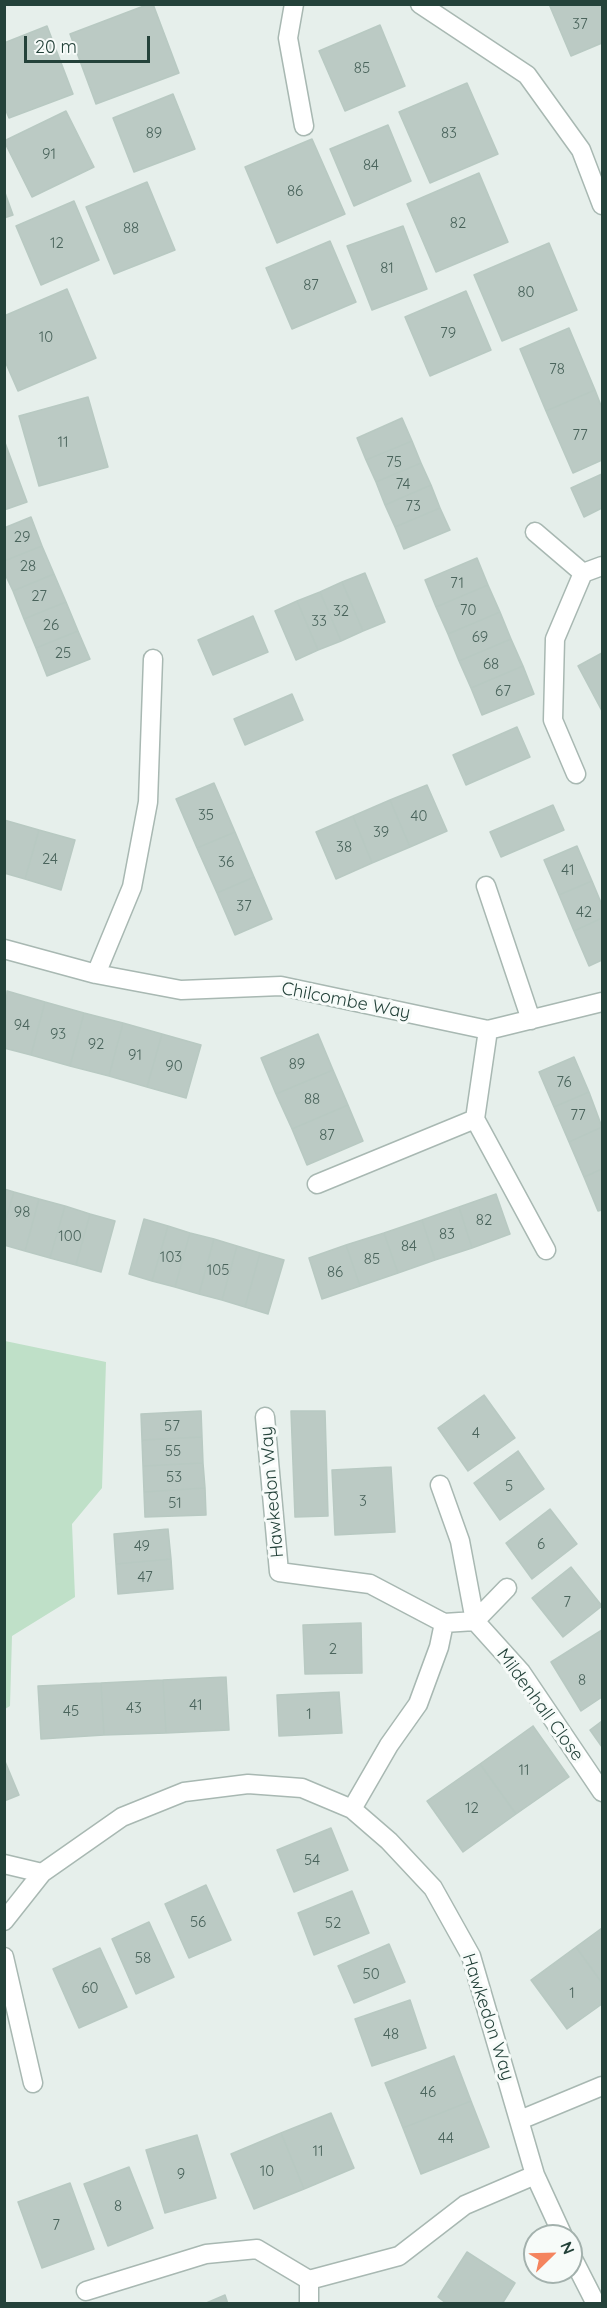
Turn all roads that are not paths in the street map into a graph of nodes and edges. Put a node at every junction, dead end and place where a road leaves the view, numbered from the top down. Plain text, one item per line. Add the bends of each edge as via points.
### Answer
1 (294, 4) edge
2 (420, 4) edge
3 (304, 126) dead end
4 (603, 205) edge
5 (535, 532) dead end
6 (603, 566) edge
7 (583, 573) junction
8 (153, 659) dead end
9 (576, 774) dead end
10 (486, 886) dead end
11 (4, 950) edge
12 (96, 974) junction
13 (603, 1002) edge
14 (531, 1020) junction
15 (488, 1030) junction
16 (475, 1119) junction
17 (317, 1184) dead end
18 (546, 1250) dead end
19 (265, 1417) dead end
20 (440, 1485) dead end
21 (507, 1588) dead end
22 (475, 1621) junction
23 (444, 1623) junction
24 (603, 1792) edge
25 (352, 1809) junction
26 (4, 1864) edge
27 (42, 1873) junction
28 (4, 1921) edge
29 (4, 1957) edge
30 (33, 2083) dead end
31 (603, 2086) edge
32 (520, 2120) junction
33 (535, 2175) junction
34 (557, 2224) edge
35 (583, 2279) edge
36 (309, 2280) junction
37 (86, 2291) dead end
38 (309, 2304) edge
39 (596, 2304) edge

1 - 3 street via 288,38
2 - 4 street via 527,75 581,150
5 - 7 street
6 - 7 street
7 - 9 street via 555,639 553,720
8 - 12 street via 148,802 132,887
10 - 14 street
11 - 12 street, Chilcombe Way
12 - 15 street, Chilcombe Way via 181,990 281,986
13 - 14 street, Chilcombe Way
14 - 15 street, Chilcombe Way
15 - 16 street
16 - 17 street
16 - 18 street
19 - 23 street, Hawkedon Way via 279,1572 370,1584
20 - 22 street via 460,1541
21 - 22 street
22 - 23 street
22 - 24 street, Mildenhall Close via 521,1672
23 - 25 street via 418,1704
25 - 27 street, Hawkedon Way via 302,1788 248,1784 184,1792 122,1817
25 - 32 street, Hawkedon Way via 434,1888 471,1956
26 - 27 street
27 - 28 street, Hawkedon Way
29 - 30 street
31 - 32 street
32 - 33 street, Hawkedon Way
33 - 34 street, Hawkedon Way
33 - 36 street via 465,2205 399,2256
35 - 39 street
36 - 37 street via 257,2249 206,2254
36 - 38 street

